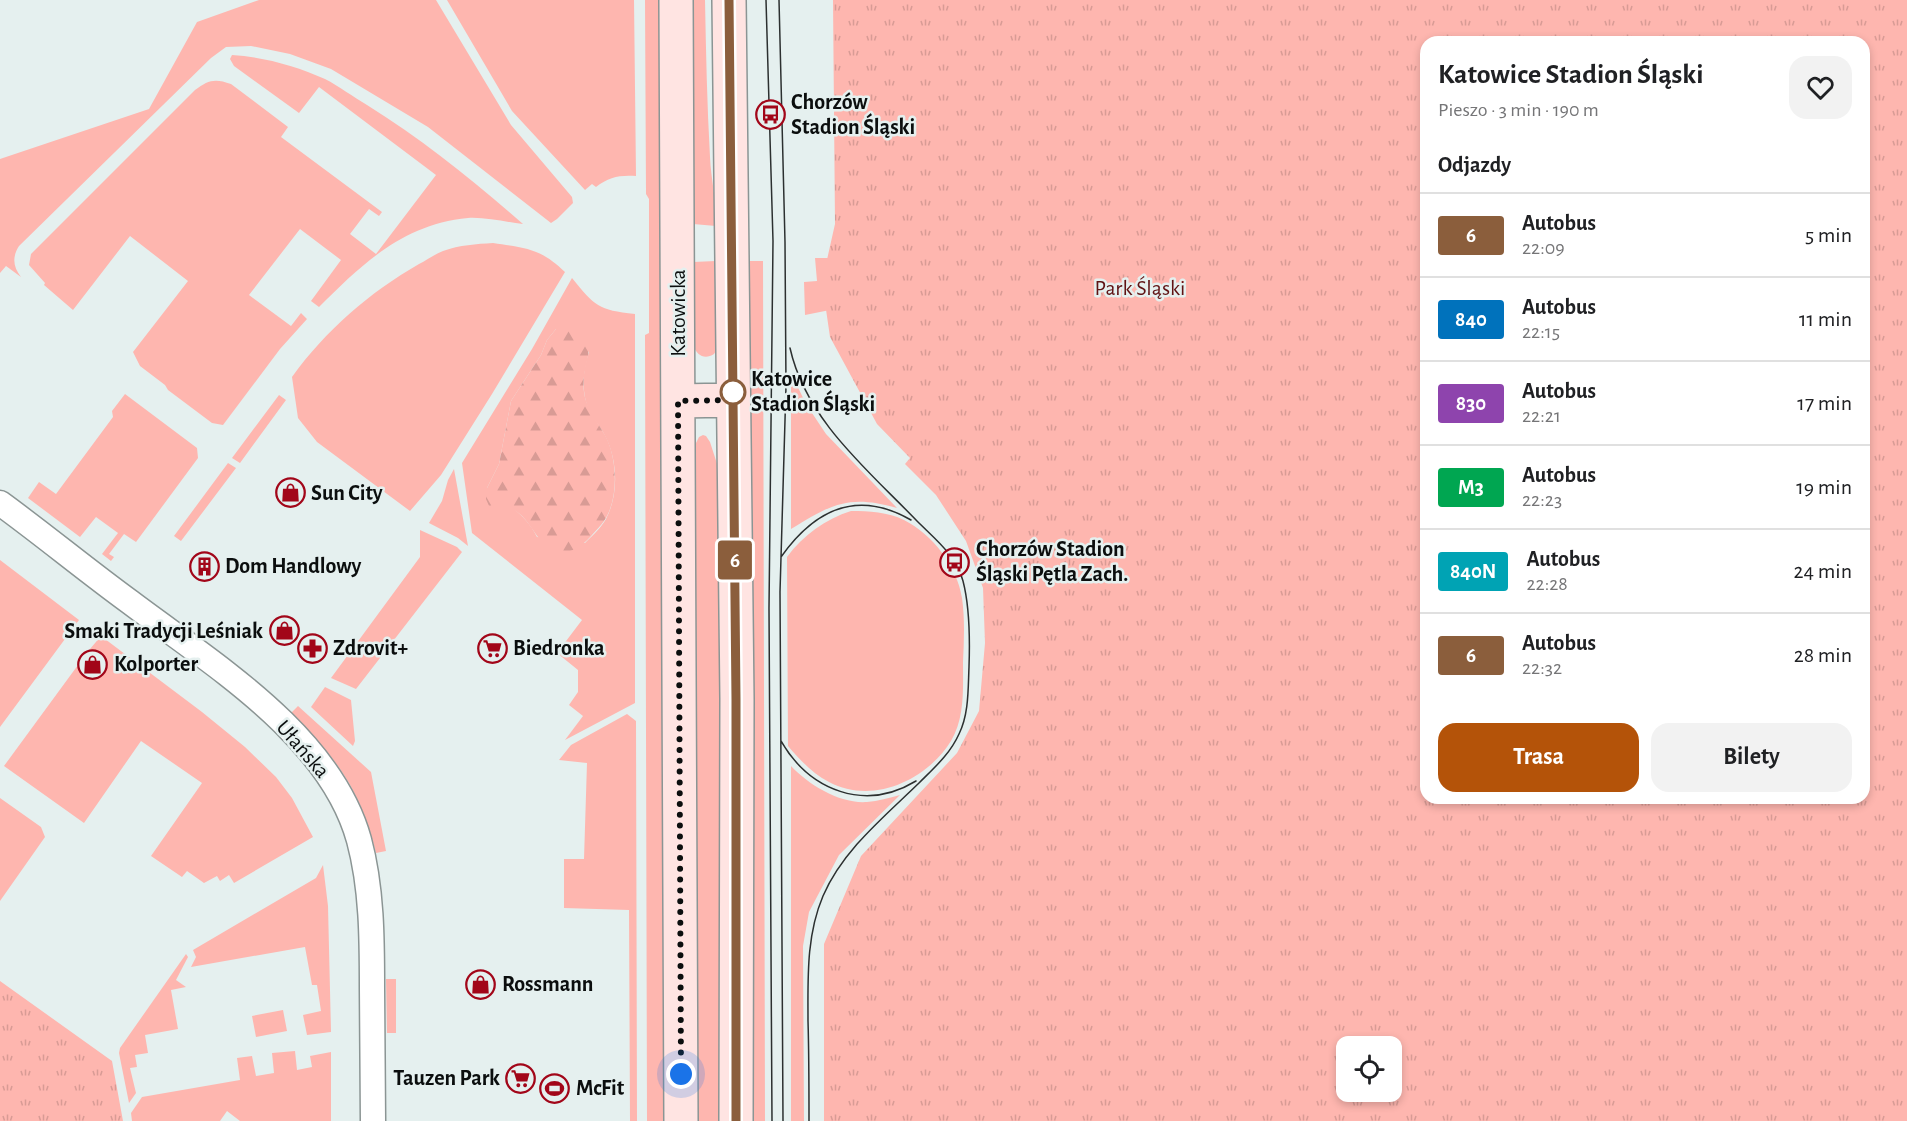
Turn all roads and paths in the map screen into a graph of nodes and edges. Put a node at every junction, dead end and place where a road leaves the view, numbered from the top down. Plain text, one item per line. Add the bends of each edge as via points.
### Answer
1 (676, 0) edge
2 (729, 0) edge
3 (733, 400) junction
4 (678, 401) junction
5 (0, 503) edge
6 (373, 1121) edge
7 (681, 1121) edge
8 (736, 1121) edge

1 - 4 main road, Katowicka
2 - 3 main road
3 - 4 main road
3 - 8 main road
4 - 7 main road, Katowicka
5 - 6 street, Ułańska via 255,698 304,746 339,792 358,838 369,893

